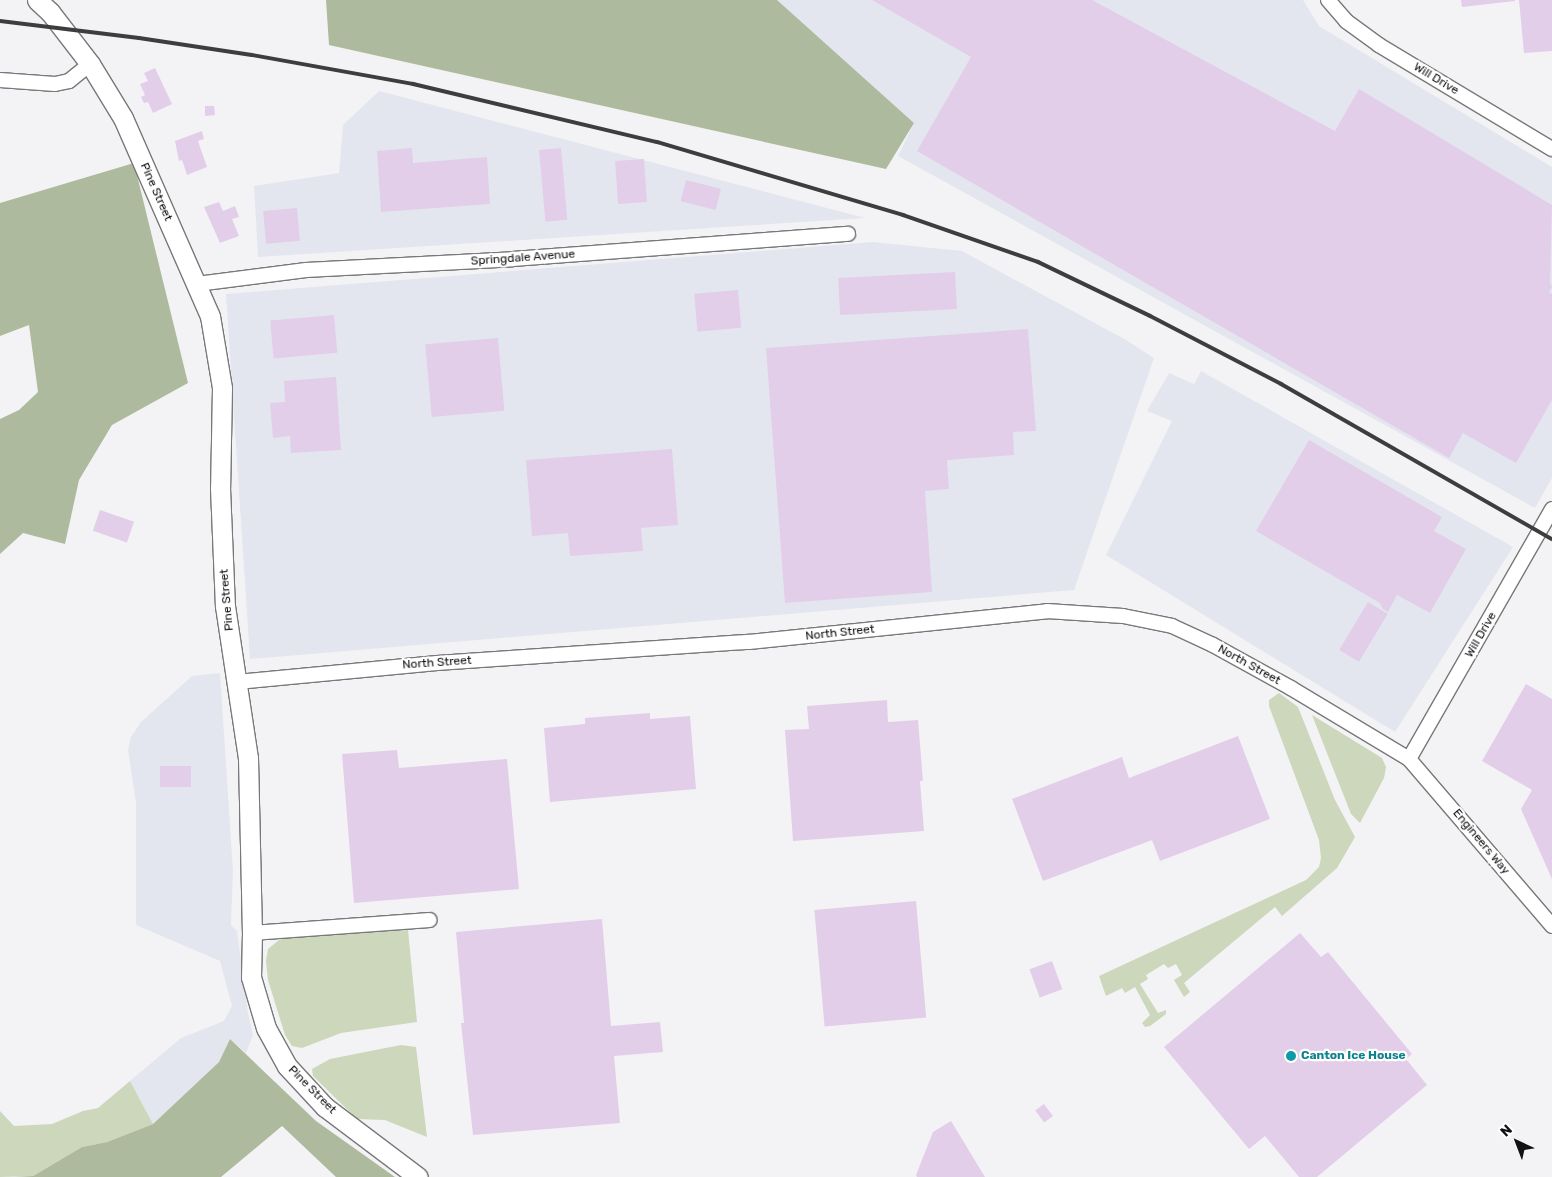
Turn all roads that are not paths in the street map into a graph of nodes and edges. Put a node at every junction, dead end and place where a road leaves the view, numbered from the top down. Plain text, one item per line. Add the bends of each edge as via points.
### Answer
1 (38, 0) edge
2 (1328, 0) edge
3 (90, 64) junction
4 (0, 80) edge
5 (1552, 149) edge
6 (848, 234) dead end
7 (197, 284) junction
8 (1552, 509) edge
9 (237, 682) junction
10 (1409, 759) junction
11 (430, 920) dead end
12 (1552, 926) edge
13 (252, 932) junction
14 (418, 1177) edge

1 - 3 street, Pine Street
2 - 5 street, Will Drive via 1346,21 1379,45
3 - 4 street via 69,81 55,84
3 - 7 street, Pine Street via 123,118
6 - 7 street, Springdale Avenue via 514,259 306,270
7 - 9 street, Pine Street via 210,316 222,388 220,488 225,606
8 - 10 street, Will Drive
9 - 10 street, North Street via 436,662 750,642 1047,611 1089,612 1172,626 1214,645
9 - 13 street, Pine Street via 248,758
10 - 12 street, Engineers Way
11 - 13 street
13 - 14 street, Pine Street via 250,977 266,1028 287,1066 325,1107

